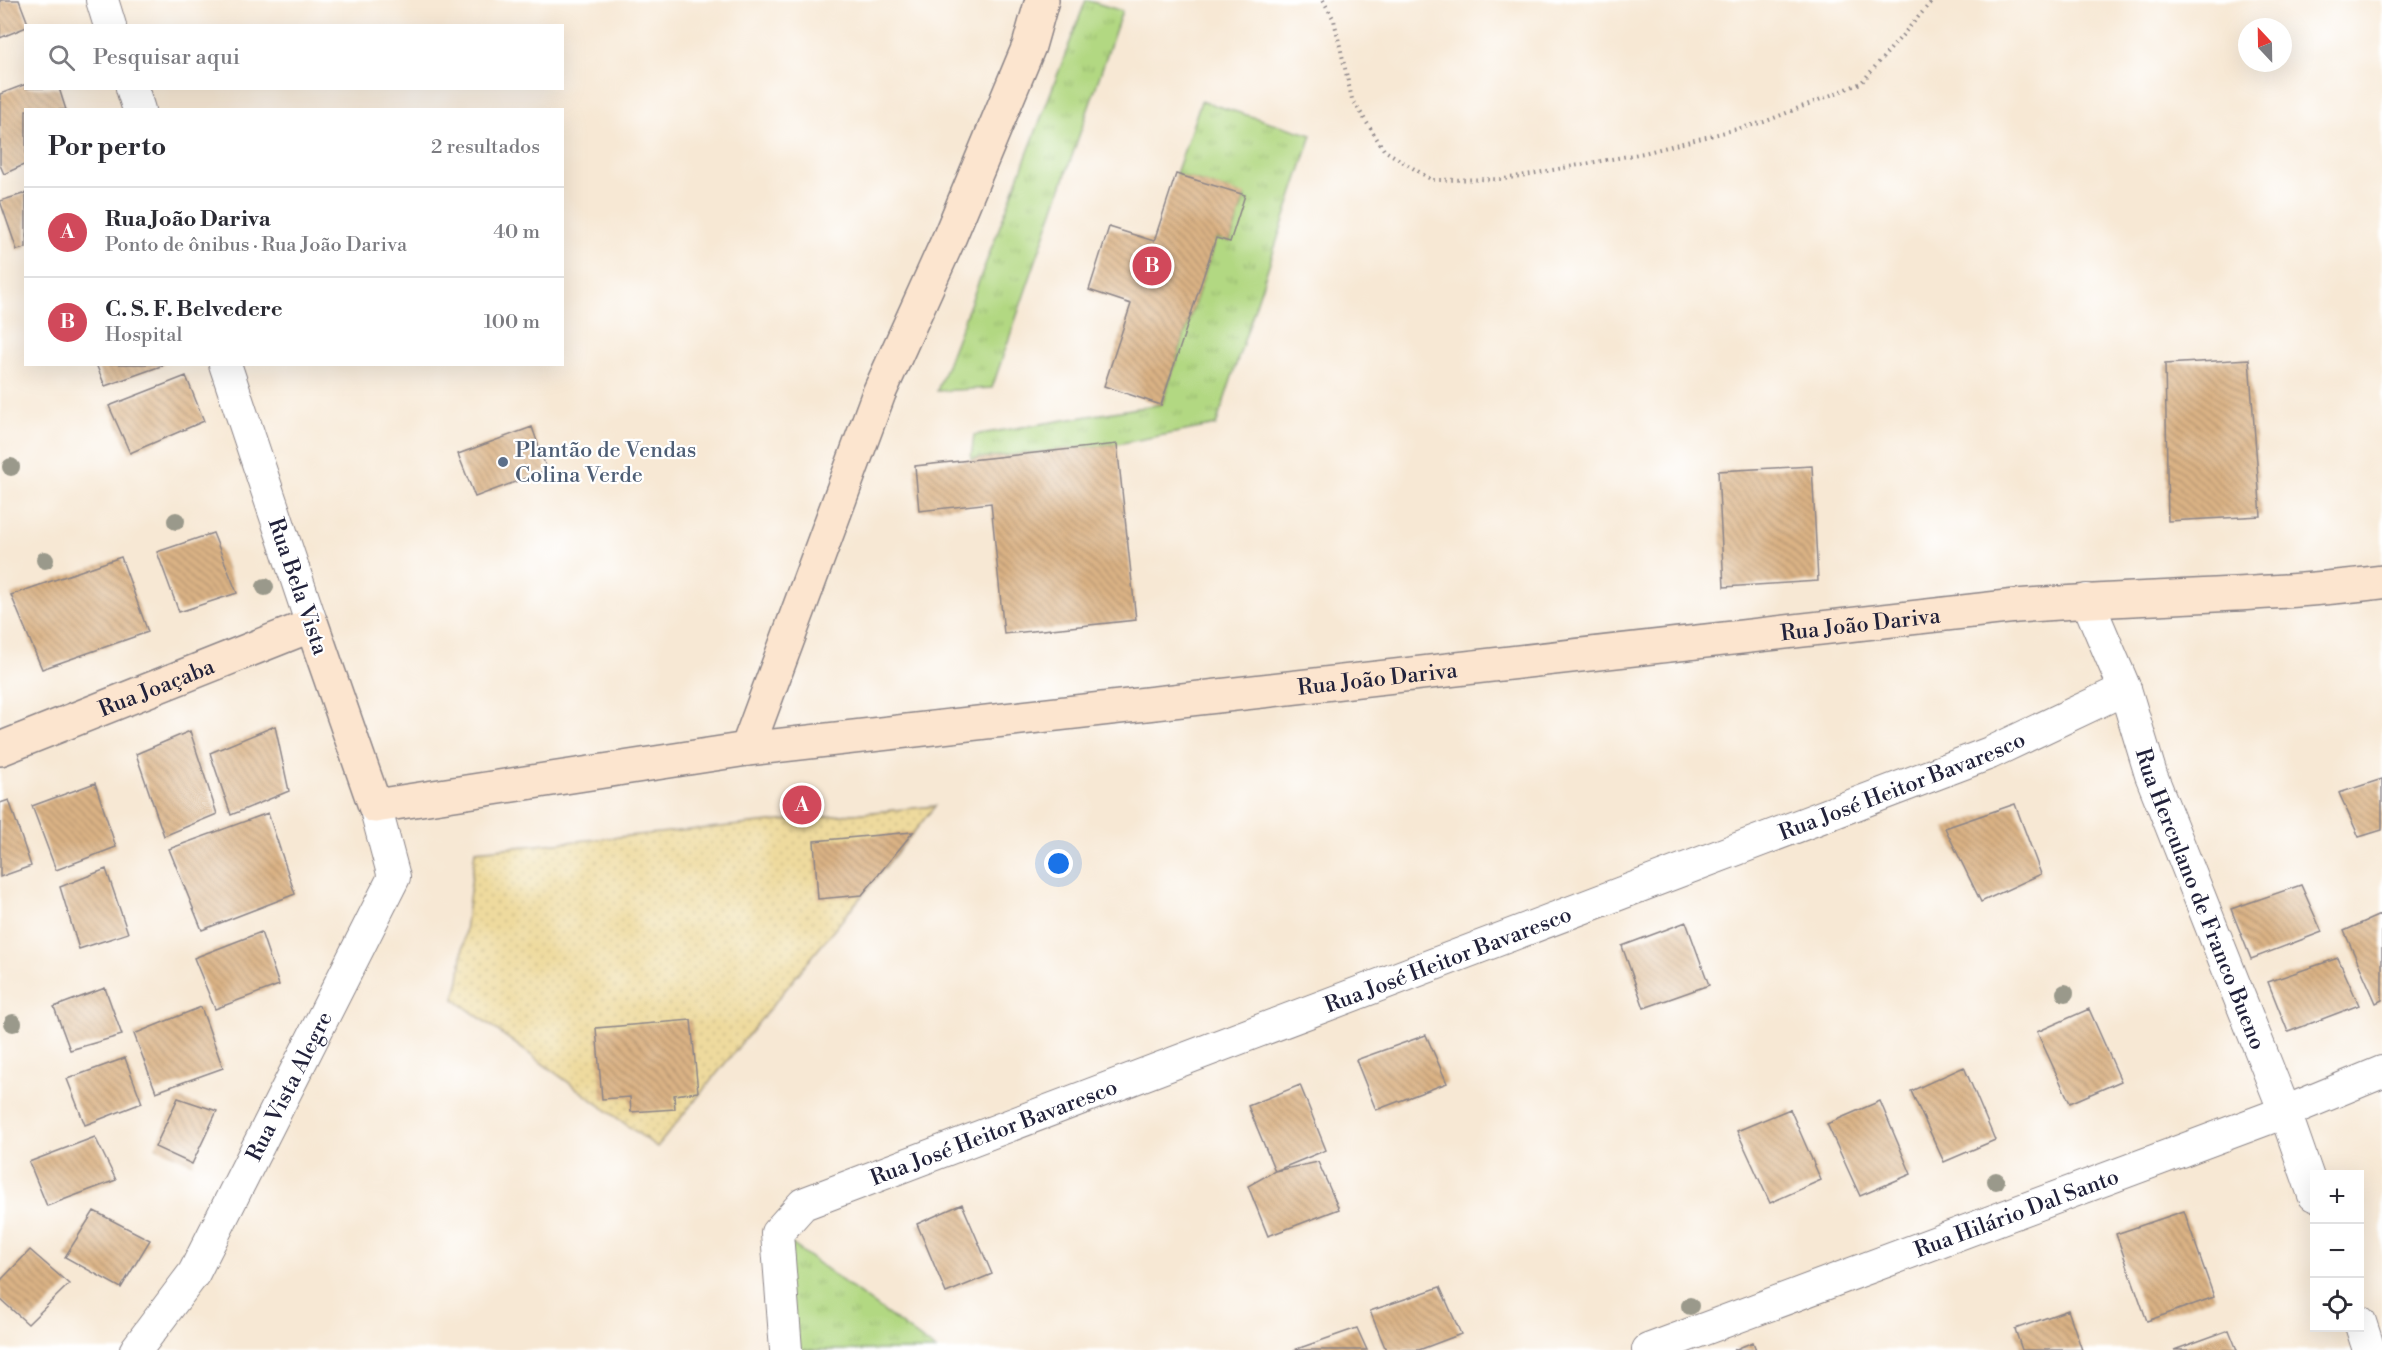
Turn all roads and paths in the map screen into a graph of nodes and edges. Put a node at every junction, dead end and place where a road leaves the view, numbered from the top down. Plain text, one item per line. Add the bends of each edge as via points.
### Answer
1 (102, 0) edge
2 (1042, 0) edge
3 (1323, 0) edge
4 (1933, 0) edge
5 (109, 24) edge
6 (133, 90) edge
7 (138, 108) edge
8 (226, 366) edge
9 (2382, 582) edge
10 (2087, 600) junction
11 (312, 625) junction
12 (2125, 689) junction
13 (0, 749) edge
14 (747, 749) junction
15 (375, 806) junction
16 (2382, 1072) edge
17 (2285, 1112) junction
18 (2310, 1184) edge
19 (2363, 1332) edge
20 (136, 1350) edge
21 (786, 1350) edge
22 (1648, 1350) edge
23 (2369, 1350) edge

1 - 5 street
2 - 14 street via 1029,46 981,162 879,393
3 - 4 path via 1334,20 1352,99 1384,150 1432,180 1504,179 1644,153 1764,122 1861,83
6 - 7 street
8 - 11 street, Rua Bela Vista
9 - 10 street, Rua João Dariva via 2314,591
10 - 12 street, Rua Herculano de Franco Bueno
10 - 14 street, Rua João Dariva
11 - 13 street, Rua Joaçaba
11 - 15 street, Rua Bela Vista
12 - 17 street, Rua Herculano de Franco Bueno via 2151,775
12 - 21 street, Rua José Heitor Bavaresco via 1990,753 803,1204 777,1233
14 - 15 street, Rua João Dariva
15 - 20 street, Rua Vista Alegre via 394,877 194,1273
16 - 17 street, Rua Hilário Dal Santo
17 - 18 street, Rua Herculano de Franco Bueno
17 - 22 street, Rua Hilário Dal Santo
19 - 23 street

